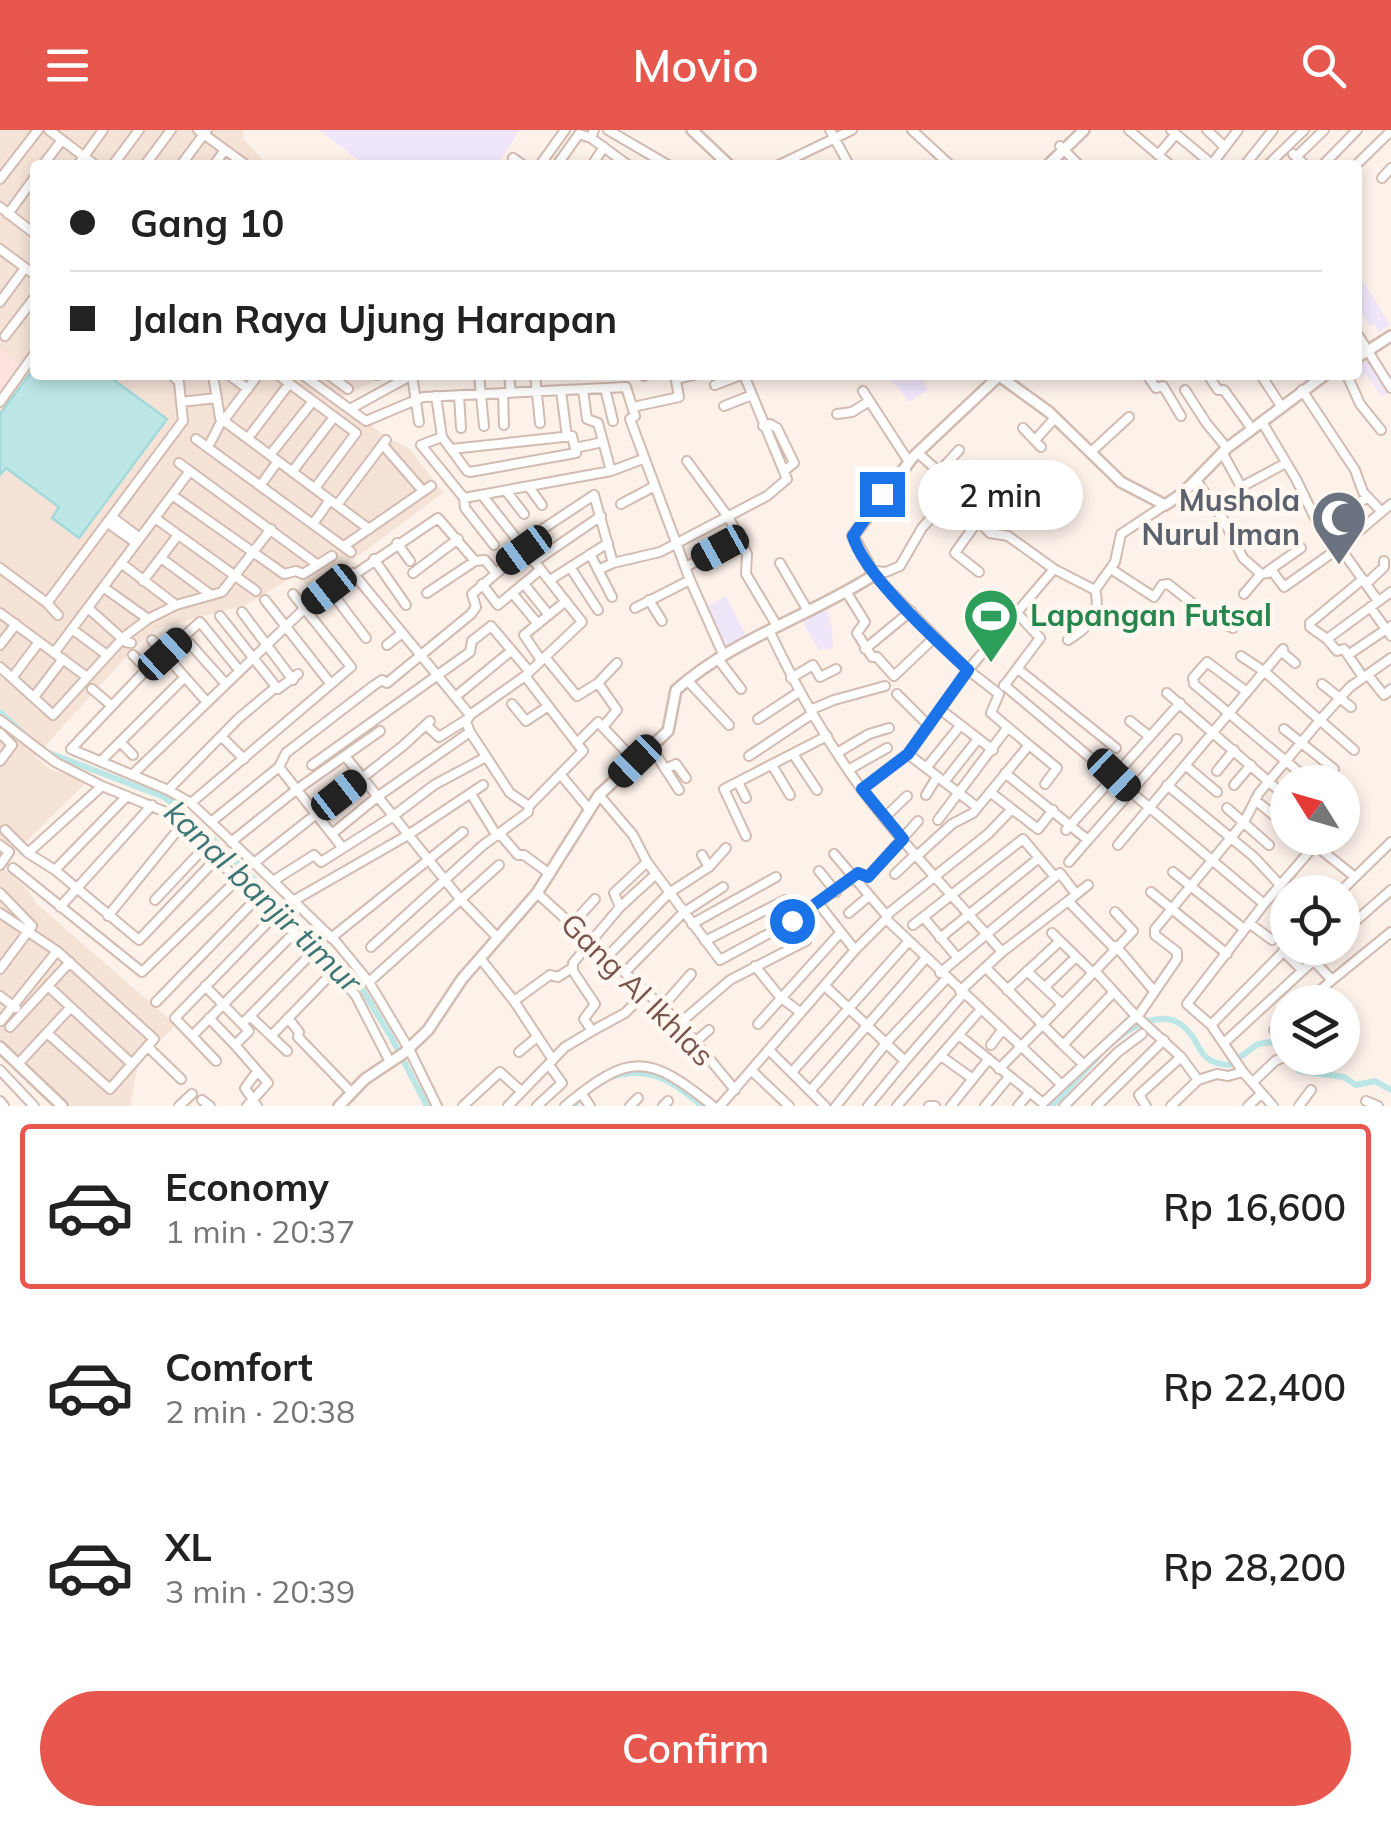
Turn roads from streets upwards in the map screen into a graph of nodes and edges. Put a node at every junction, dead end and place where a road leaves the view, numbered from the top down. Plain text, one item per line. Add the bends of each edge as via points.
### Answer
1 (38, 130) edge
2 (49, 130) edge
3 (104, 130) edge
4 (138, 130) edge
5 (171, 130) edge
6 (564, 130) edge
7 (608, 130) edge
8 (694, 130) edge
9 (852, 130) edge
10 (912, 130) edge
11 (1076, 130) edge
12 (1084, 130) edge
13 (1129, 130) edge
14 (1207, 130) edge
15 (1238, 130) edge
16 (1273, 130) edge
17 (1282, 130) edge
18 (1304, 130) edge
19 (1324, 130) edge
20 (1357, 130) edge
21 (203, 132) edge
22 (1174, 132) edge
23 (832, 133) edge
24 (1384, 133) edge
25 (592, 134) edge
26 (62, 140) junction
27 (1294, 140) junction
28 (604, 147) junction
29 (1225, 147) junction
30 (1286, 148) junction
31 (1062, 149) junction
32 (226, 150) junction
33 (1158, 155) junction
34 (84, 156) junction
35 (1296, 157) junction
36 (514, 158) dead end
37 (47, 160) edge
38 (81, 160) edge
39 (89, 160) edge
40 (117, 160) edge
41 (149, 160) edge
42 (184, 160) edge
43 (218, 160) edge
44 (239, 160) edge
45 (517, 160) edge
46 (543, 160) edge
47 (562, 160) edge
48 (595, 160) edge
49 (621, 160) edge
50 (659, 160) edge
51 (724, 160) edge
52 (787, 160) edge
53 (846, 160) edge
54 (945, 160) edge
55 (1050, 160) edge
56 (1074, 160) edge
57 (1164, 160) edge
58 (1207, 160) edge
59 (1215, 160) edge
60 (1249, 160) edge
61 (1273, 160) edge
62 (1299, 160) edge
63 (1328, 160) edge
64 (1360, 160) edge
65 (1391, 168) edge
66 (1382, 178) dead end
67 (0, 179) edge
68 (30, 181) edge
69 (4, 210) edge
70 (30, 226) edge
71 (3, 252) edge
72 (0, 262) edge
73 (25, 268) junction
74 (30, 272) edge
75 (0, 302) edge
76 (30, 304) edge
77 (6, 336) dead end
78 (1391, 336) edge
79 (1362, 341) edge
80 (1368, 350) junction
81 (1362, 354) edge
82 (30, 360) edge
83 (178, 380) edge
84 (214, 380) edge
85 (236, 380) edge
86 (254, 380) edge
87 (284, 380) edge
88 (310, 380) edge
89 (336, 380) edge
90 (403, 380) edge
91 (413, 380) edge
92 (479, 380) edge
93 (509, 380) edge
94 (536, 380) edge
95 (592, 380) edge
96 (676, 380) edge
97 (729, 380) edge
98 (745, 380) edge
99 (994, 380) edge
100 (1006, 380) edge
101 (1151, 380) edge
102 (1211, 380) edge
103 (1264, 380) edge
104 (1317, 380) edge
105 (1349, 380) edge
106 (289, 384) junction
107 (715, 385) dead end
108 (594, 388) junction
109 (605, 388) junction
110 (1391, 388) edge
111 (248, 389) junction
112 (348, 389) dead end
113 (583, 390) junction
114 (1185, 390) dead end
115 (1302, 390) junction
116 (863, 391) dead end
117 (537, 392) junction
118 (561, 392) junction
119 (507, 393) junction
120 (479, 394) junction
121 (460, 395) junction
122 (752, 395) junction
123 (216, 396) junction
124 (436, 396) junction
125 (417, 398) junction
126 (181, 399) junction
127 (313, 401) junction
128 (0, 402) edge
129 (868, 402) junction
130 (724, 406) dead end
131 (1281, 406) junction
132 (633, 407) junction
133 (350, 409) junction
134 (836, 414) dead end
135 (1181, 416) dead end
136 (334, 417) junction
137 (1055, 418) junction
138 (1129, 418) dead end
139 (223, 420) junction
140 (630, 420) junction
141 (419, 422) dead end
142 (613, 422) junction
143 (1262, 422) junction
144 (540, 423) dead end
145 (598, 423) junction
146 (504, 425) dead end
147 (484, 426) dead end
148 (462, 428) dead end
149 (1023, 428) dead end
150 (1252, 429) junction
151 (1381, 430) dead end
152 (442, 437) junction
153 (567, 437) junction
154 (248, 438) junction
155 (196, 439) dead end
156 (604, 442) junction
157 (208, 447) junction
158 (575, 448) junction
159 (451, 449) junction
160 (960, 450) dead end
161 (1225, 450) junction
162 (918, 452) junction
163 (1091, 452) junction
164 (274, 458) junction
165 (644, 459) junction
166 (687, 461) dead end
167 (909, 462) junction
168 (178, 463) dead end
169 (1286, 463) junction
170 (190, 471) junction
171 (611, 471) junction
172 (292, 472) junction
173 (939, 472) junction
174 (1196, 480) junction
175 (260, 486) junction
176 (530, 487) junction
177 (653, 487) junction
178 (314, 488) junction
179 (506, 491) junction
180 (172, 494) junction
181 (952, 494) junction
182 (482, 495) junction
183 (1366, 497) junction
184 (464, 498) junction
185 (334, 502) junction
186 (542, 504) dead end
187 (620, 504) dead end
188 (1165, 505) junction
189 (1387, 508) edge
190 (524, 514) dead end
191 (601, 516) junction
192 (155, 518) junction
193 (729, 518) junction
194 (110, 520) junction
195 (977, 522) junction
196 (313, 524) junction
197 (271, 529) junction
198 (369, 529) junction
199 (1324, 530) junction
200 (178, 535) junction
201 (738, 536) junction
202 (458, 538) junction
203 (138, 540) junction
204 (398, 543) junction
205 (608, 543) junction
206 (494, 544) dead end
207 (676, 544) junction
208 (522, 547) junction
209 (1300, 548) dead end
210 (1339, 548) junction
211 (253, 552) junction
212 (590, 554) junction
213 (332, 556) dead end
214 (161, 558) junction
215 (374, 559) junction
216 (1384, 560) dead end
217 (410, 561) dead end
218 (476, 561) junction
219 (534, 562) junction
220 (121, 563) junction
221 (614, 563) junction
222 (780, 564) dead end
223 (318, 565) junction
224 (570, 566) junction
225 (686, 567) junction
226 (0, 568) edge
227 (1054, 569) junction
228 (1111, 569) junction
229 (540, 570) junction
230 (598, 570) junction
231 (495, 572) junction
232 (979, 572) dead end
233 (353, 573) junction
234 (412, 573) dead end
235 (874, 573) junction
236 (236, 574) junction
237 (1263, 574) junction
238 (143, 580) junction
239 (550, 580) junction
240 (690, 580) junction
241 (1365, 581) junction
242 (482, 584) junction
243 (524, 584) junction
244 (103, 587) junction
245 (1098, 587) junction
246 (329, 589) junction
247 (256, 592) dead end
248 (1111, 592) dead end
249 (1391, 592) edge
250 (427, 593) dead end
251 (847, 593) junction
252 (293, 594) dead end
253 (513, 594) junction
254 (1244, 594) dead end
255 (211, 595) junction
256 (612, 597) dead end
257 (265, 600) dead end
258 (649, 600) junction
259 (566, 601) junction
260 (47, 603) junction
261 (1374, 604) junction
262 (176, 605) junction
263 (406, 605) dead end
264 (88, 608) junction
265 (305, 608) junction
266 (635, 608) dead end
267 (598, 610) dead end
268 (814, 610) junction
269 (911, 611) junction
270 (242, 612) dead end
271 (1016, 612) junction
272 (0, 613) edge
273 (58, 615) dead end
274 (549, 615) junction
275 (220, 616) dead end
276 (148, 619) junction
277 (662, 621) dead end
278 (16, 624) junction
279 (287, 624) junction
280 (538, 624) junction
281 (773, 628) junction
282 (1233, 628) dead end
283 (72, 629) junction
284 (1389, 631) edge
285 (401, 634) junction
286 (184, 637) junction
287 (935, 637) junction
288 (366, 638) dead end
289 (1327, 639) junction
290 (128, 640) junction
291 (152, 640) dead end
292 (1068, 640) dead end
293 (39, 642) junction
294 (266, 644) junction
295 (0, 645) edge
296 (387, 645) dead end
297 (865, 649) junction
298 (511, 651) junction
299 (54, 653) junction
300 (165, 654) junction
301 (107, 655) junction
302 (1348, 655) junction
303 (133, 656) dead end
304 (420, 656) junction
305 (721, 656) junction
306 (1241, 656) dead end
307 (252, 658) junction
308 (1391, 658) edge
309 (62, 659) junction
310 (543, 659) junction
311 (617, 663) dead end
312 (1295, 663) dead end
313 (0, 667) edge
314 (836, 668) dead end
315 (147, 669) junction
316 (1018, 669) junction
317 (239, 670) junction
318 (968, 670) junction
319 (1264, 672) junction
320 (527, 674) junction
321 (436, 676) junction
322 (87, 677) junction
323 (185, 677) junction
324 (12, 678) junction
325 (792, 678) junction
326 (687, 680) junction
327 (1359, 681) junction
328 (598, 682) junction
329 (225, 683) junction
330 (330, 683) junction
331 (1322, 684) dead end
332 (884, 686) dead end
333 (276, 687) junction
334 (92, 689) dead end
335 (741, 689) dead end
336 (1002, 689) junction
337 (798, 692) junction
338 (1248, 692) junction
339 (1387, 692) edge
340 (1167, 693) dead end
341 (897, 694) dead end
342 (455, 696) junction
343 (34, 697) junction
344 (1340, 698) junction
345 (206, 700) junction
346 (1180, 703) junction
347 (512, 704) dead end
348 (112, 706) junction
349 (1391, 706) edge
350 (547, 707) junction
351 (1352, 707) dead end
352 (940, 710) junction
353 (811, 712) junction
354 (1228, 713) junction
355 (468, 718) junction
356 (0, 720) edge
357 (758, 720) dead end
358 (1320, 720) junction
359 (1130, 721) dead end
360 (729, 725) dead end
361 (930, 726) junction
362 (960, 726) junction
363 (604, 727) junction
364 (1008, 727) junction
365 (889, 728) dead end
366 (1284, 728) dead end
367 (380, 731) dead end
368 (1213, 731) junction
369 (470, 732) junction
370 (0, 733) edge
371 (827, 736) junction
372 (1149, 736) junction
373 (222, 737) junction
374 (1177, 739) dead end
375 (978, 740) junction
376 (120, 742) junction
377 (578, 742) junction
378 (1302, 742) junction
379 (1029, 745) junction
380 (651, 748) junction
381 (887, 748) dead end
382 (1116, 748) dead end
383 (993, 750) junction
384 (1234, 750) junction
385 (1354, 750) dead end
386 (133, 754) dead end
387 (794, 754) junction
388 (908, 754) junction
389 (346, 756) junction
390 (486, 756) junction
391 (749, 756) dead end
392 (839, 756) junction
393 (244, 759) junction
394 (0, 760) edge
395 (101, 761) junction
396 (635, 761) junction
397 (1285, 761) junction
398 (312, 765) dead end
399 (772, 765) junction
400 (1185, 765) junction
401 (1251, 765) junction
402 (1290, 765) edge
403 (1329, 765) edge
404 (831, 766) dead end
405 (280, 768) junction
406 (926, 768) junction
407 (665, 769) junction
408 (848, 770) junction
409 (1217, 771) dead end
410 (1005, 773) junction
411 (132, 774) junction
412 (560, 775) junction
413 (1114, 775) junction
414 (362, 777) junction
415 (686, 778) dead end
416 (941, 779) junction
417 (738, 782) junction
418 (1268, 782) junction
419 (1044, 784) dead end
420 (1234, 784) dead end
421 (1167, 785) junction
422 (102, 786) junction
423 (483, 786) dead end
424 (862, 789) junction
425 (168, 790) junction
426 (296, 790) junction
427 (679, 790) dead end
428 (817, 790) dead end
429 (1131, 791) junction
430 (990, 792) junction
431 (1217, 792) dead end
432 (958, 793) junction
433 (471, 794) junction
434 (600, 795) junction
435 (790, 795) dead end
436 (926, 795) dead end
437 (127, 796) junction
438 (906, 796) dead end
439 (378, 797) junction
440 (746, 798) dead end
441 (1255, 800) junction
442 (191, 803) junction
443 (152, 805) junction
444 (529, 806) junction
445 (1149, 806) junction
446 (977, 807) junction
447 (1227, 808) dead end
448 (589, 810) junction
449 (1012, 810) junction
450 (1054, 810) junction
451 (316, 812) junction
452 (1270, 812) edge
453 (392, 816) junction
454 (884, 818) junction
455 (938, 820) dead end
456 (918, 821) dead end
457 (211, 822) junction
458 (1244, 822) junction
459 (181, 826) junction
460 (1069, 827) junction
461 (6, 830) dead end
462 (463, 832) dead end
463 (333, 834) junction
464 (408, 834) junction
465 (498, 835) junction
466 (746, 836) dead end
467 (1231, 837) junction
468 (903, 839) junction
469 (1088, 840) junction
470 (231, 842) junction
471 (0, 844) edge
472 (1118, 845) dead end
473 (1270, 845) dead end
474 (342, 847) junction
475 (204, 848) junction
476 (726, 848) dead end
477 (1389, 848) edge
478 (28, 854) junction
479 (702, 854) dead end
480 (834, 854) dead end
481 (917, 855) junction
482 (1039, 858) junction
483 (216, 859) junction
484 (429, 860) junction
485 (254, 862) junction
486 (647, 862) junction
487 (1069, 862) dead end
488 (1212, 862) junction
489 (499, 865) dead end
490 (0, 866) edge
491 (709, 867) junction
492 (13, 868) dead end
493 (55, 870) junction
494 (819, 870) dead end
495 (1173, 872) dead end
496 (550, 874) junction
497 (656, 874) junction
498 (895, 874) dead end
499 (1058, 875) junction
500 (1270, 875) edge
501 (1289, 875) edge
502 (1352, 875) edge
503 (1358, 875) edge
504 (937, 876) junction
505 (776, 877) dead end
506 (854, 877) junction
507 (239, 878) junction
508 (446, 880) junction
509 (273, 881) junction
510 (1088, 885) dead end
511 (723, 886) dead end
512 (1192, 886) junction
513 (78, 888) junction
514 (1391, 890) edge
515 (836, 892) junction
516 (1151, 892) dead end
517 (0, 893) edge
518 (669, 893) junction
519 (537, 894) junction
520 (1076, 894) junction
521 (954, 895) junction
522 (870, 896) junction
523 (1270, 897) edge
524 (258, 898) junction
525 (595, 899) dead end
526 (154, 900) dead end
527 (461, 900) junction
528 (785, 900) dead end
529 (293, 901) junction
530 (1068, 901) junction
531 (818, 903) junction
532 (1264, 904) junction
533 (60, 907) junction
534 (620, 908) junction
535 (1172, 910) junction
536 (1115, 912) dead end
537 (683, 913) junction
538 (848, 914) dead end
539 (968, 914) junction
540 (1, 915) edge
541 (275, 915) junction
542 (827, 915) junction
543 (108, 916) junction
544 (887, 918) junction
545 (1360, 918) edge
546 (925, 919) junction
547 (572, 923) junction
548 (817, 923) dead end
549 (692, 924) junction
550 (914, 925) dead end
551 (1246, 926) junction
552 (841, 932) junction
553 (1391, 932) edge
554 (1052, 933) dead end
555 (28, 934) junction
556 (292, 934) junction
557 (986, 934) junction
558 (332, 938) junction
559 (498, 938) junction
560 (940, 938) junction
561 (1270, 939) edge
562 (592, 940) junction
563 (706, 941) junction
564 (806, 941) dead end
565 (1060, 941) junction
566 (908, 942) junction
567 (371, 947) dead end
568 (1115, 947) junction
569 (855, 950) junction
570 (57, 951) junction
571 (313, 952) junction
572 (1002, 952) junction
573 (1226, 954) junction
574 (608, 956) junction
575 (956, 956) junction
576 (1076, 957) junction
577 (480, 958) junction
578 (925, 958) junction
579 (70, 962) junction
580 (1270, 964) edge
581 (1298, 965) edge
582 (1308, 965) edge
583 (1318, 965) edge
584 (189, 966) junction
585 (755, 966) junction
586 (572, 968) junction
587 (986, 968) junction
588 (0, 969) edge
589 (1302, 970) junction
590 (334, 971) junction
591 (1027, 971) junction
592 (625, 972) junction
593 (1094, 972) junction
594 (691, 974) dead end
595 (943, 976) junction
596 (196, 978) dead end
597 (730, 980) junction
598 (1332, 980) junction
599 (368, 982) junction
600 (1326, 985) edge
601 (48, 986) junction
602 (204, 986) junction
603 (825, 986) junction
604 (1045, 987) junction
605 (736, 990) dead end
606 (1007, 990) junction
607 (646, 992) junction
608 (961, 992) junction
609 (1114, 992) junction
610 (1154, 992) junction
611 (0, 996) edge
612 (780, 997) junction
613 (514, 1001) junction
614 (156, 1002) dead end
615 (224, 1004) junction
616 (1062, 1004) junction
617 (12, 1005) junction
618 (662, 1007) junction
619 (848, 1007) junction
620 (70, 1008) junction
621 (982, 1009) junction
622 (22, 1012) junction
623 (800, 1012) junction
624 (250, 1016) junction
625 (210, 1018) junction
626 (288, 1018) junction
627 (1, 1020) edge
628 (680, 1023) junction
629 (1042, 1023) junction
630 (242, 1024) junction
631 (758, 1024) dead end
632 (1141, 1024) junction
633 (867, 1025) junction
634 (1211, 1025) junction
635 (10, 1027) dead end
636 (709, 1030) dead end
637 (1003, 1030) junction
638 (592, 1031) junction
639 (47, 1033) junction
640 (192, 1036) junction
641 (271, 1036) junction
642 (537, 1036) junction
643 (960, 1036) junction
644 (1164, 1040) junction
645 (696, 1041) junction
646 (887, 1042) junction
647 (1224, 1043) junction
648 (234, 1045) junction
649 (991, 1045) dead end
650 (1020, 1045) junction
651 (1063, 1045) junction
652 (0, 1047) edge
653 (148, 1047) junction
654 (287, 1051) dead end
655 (770, 1051) junction
656 (520, 1052) dead end
657 (400, 1055) junction
658 (942, 1056) junction
659 (1181, 1057) junction
660 (988, 1060) junction
661 (905, 1061) junction
662 (216, 1062) dead end
663 (551, 1063) junction
664 (1082, 1063) junction
665 (18, 1064) junction
666 (132, 1064) junction
667 (1270, 1067) edge
668 (999, 1068) junction
669 (0, 1070) edge
670 (1241, 1070) junction
671 (752, 1071) junction
672 (792, 1072) junction
673 (256, 1073) junction
674 (1010, 1076) junction
675 (973, 1078) junction
676 (181, 1079) dead end
677 (1198, 1080) junction
678 (1252, 1082) junction
679 (1062, 1085) junction
680 (734, 1090) junction
681 (1311, 1090) dead end
682 (521, 1091) junction
683 (810, 1091) junction
684 (351, 1092) junction
685 (1030, 1092) junction
686 (192, 1094) dead end
687 (1261, 1094) junction
688 (1107, 1097) junction
689 (638, 1098) dead end
690 (586, 1099) edge
691 (1366, 1101) edge
692 (252, 1104) edge
693 (34, 1106) edge
694 (62, 1106) edge
695 (179, 1106) edge
696 (339, 1106) edge
697 (437, 1106) edge
698 (462, 1106) edge
699 (508, 1106) edge
700 (537, 1106) edge
701 (565, 1106) edge
702 (630, 1106) edge
703 (716, 1106) edge
704 (789, 1106) edge
705 (825, 1106) edge
706 (836, 1106) edge
707 (868, 1106) edge
708 (896, 1106) edge
709 (951, 1106) edge
710 (986, 1106) edge
711 (1018, 1106) edge
712 (1064, 1106) edge
713 (1097, 1106) edge
714 (1116, 1106) edge
715 (1146, 1106) edge
716 (1171, 1106) edge
717 (1248, 1106) edge
718 (1274, 1106) edge
719 (1299, 1106) edge
720 (1378, 1106) edge

1 - 67 street
2 - 26 street
3 - 34 street
4 - 40 street
5 - 41 street
6 - 46 street
7 - 50 street
8 - 51 street
9 - 23 street
10 - 54 street
11 - 31 street
12 - 31 street
13 - 33 street
14 - 29 street
15 - 29 street
16 - 60 street
17 - 27 street
18 - 27 street
19 - 35 street
20 - 63 street
21 - 32 street
21 - 42 street
22 - 33 street
22 - 58 street
23 - 52 street
23 - 53 street
24 - 64 street
25 - 28 street
25 - 47 street via 580,134
26 - 34 street
26 - 37 street
27 - 30 street
28 - 48 street
28 - 49 street
29 - 59 street
30 - 35 street
30 - 61 street
31 - 55 street
31 - 56 street
32 - 43 street
32 - 44 street
33 - 57 street
34 - 38 street
34 - 39 street
35 - 62 street
36 - 45 street
65 - 66 street
68 - 69 street
69 - 70 street
71 - 72 street
71 - 73 street
73 - 74 street
73 - 75 street
76 - 77 street
78 - 80 street
79 - 80 street
80 - 81 street
80 - 110 street
82 - 128 street
83 - 126 street
84 - 123 street
85 - 111 street
86 - 111 street
87 - 106 street
88 - 133 street
89 - 112 street
90 - 133 street
91 - 125 street
92 - 120 street
93 - 119 street
94 - 117 street
95 - 108 street
96 - 132 street via 679,396
97 - 107 street
98 - 122 street
99 - 162 street
100 - 137 street
101 - 135 street
102 - 150 street
103 - 131 street
104 - 115 street
105 - 151 street
106 - 127 street
106 - 154 street
108 - 109 street
108 - 113 street
109 - 132 street via 626,388
109 - 142 street
111 - 139 street
113 - 118 street
113 - 145 street via 587,420
114 - 161 street
115 - 131 street
115 - 183 street via 1356,470
116 - 129 street
117 - 118 street
117 - 119 street
117 - 144 street
118 - 153 street
119 - 120 street
119 - 146 street
120 - 121 street
120 - 147 street
121 - 124 street
121 - 148 street
122 - 130 street
122 - 193 street via 763,426 776,428 794,462 781,486
123 - 126 street
123 - 139 street
124 - 125 street
124 - 152 street
125 - 133 street via 366,422
125 - 141 street
126 - 194 street via 183,421
127 - 136 street
127 - 164 street
129 - 134 street
129 - 167 street
131 - 143 street
132 - 140 street
136 - 172 street
136 - 178 street via 356,433
137 - 149 street via 1038,444
137 - 163 street
138 - 163 street
139 - 154 street
139 - 157 street
140 - 142 street
140 - 165 street
142 - 145 street
143 - 150 street
143 - 169 street
145 - 156 street
150 - 161 street
152 - 159 street
152 - 184 street via 421,445
153 - 158 street via 574,438
153 - 159 street
154 - 164 street
155 - 157 street
156 - 158 street
156 - 171 street
157 - 175 street
158 - 159 street via 575,455 472,473
160 - 173 street
161 - 169 street via 1243,486
161 - 174 street
162 - 167 street
162 - 173 street
163 - 188 street via 1121,482
164 - 172 street
164 - 175 street
165 - 171 street
165 - 177 street
166 - 193 street
167 - 235 street via 853,536
168 - 170 street
169 - 199 street
170 - 180 street
170 - 197 street
171 - 176 street
172 - 178 street
173 - 181 street
174 - 188 street
174 - 237 street via 1243,558
175 - 196 street
176 - 179 street
176 - 186 street
177 - 187 street
177 - 207 street
178 - 185 street
179 - 182 street
179 - 190 street
180 - 192 street
180 - 211 street
181 - 195 street
181 - 235 street via 900,566
182 - 184 street
182 - 208 street
183 - 189 street
183 - 199 street
184 - 206 street
185 - 196 street
185 - 198 street
185 - 198 street via 385,443 427,489
188 - 228 street via 1120,537
189 - 210 street
191 - 205 street
191 - 208 street via 594,495
191 - 219 street
192 - 200 street
192 - 203 street
193 - 201 street
193 - 207 street
194 - 203 street
194 - 260 street
195 - 227 street
195 - 232 street via 955,553
196 - 198 street via 348,549
197 - 211 street
197 - 223 street
199 - 210 street
200 - 214 street
200 - 236 street
201 - 225 street
201 - 281 street via 747,554 746,574
202 - 204 street via 438,518
202 - 218 street
202 - 234 street
203 - 220 street
204 - 215 street
204 - 217 street
205 - 212 street
205 - 221 street
207 - 221 street
207 - 225 street
208 - 219 street
208 - 231 street
209 - 237 street
210 - 237 street via 1286,586 1273,572
210 - 241 street
211 - 223 street via 284,574
211 - 236 street
212 - 224 street
212 - 230 street
213 - 223 street
214 - 238 street
214 - 255 street
215 - 233 street
215 - 263 street
216 - 241 street
218 - 231 street via 483,559
218 - 250 street
219 - 229 street
220 - 238 street
220 - 244 street
221 - 230 street
222 - 268 street
224 - 239 street
224 - 267 street
225 - 240 street
226 - 260 street
227 - 245 street
227 - 271 street
228 - 245 street
228 - 282 street via 1154,597 1168,584
229 - 239 street
229 - 243 street
230 - 256 street
231 - 242 street
233 - 246 street
233 - 285 street
235 - 251 street
235 - 269 street
236 - 247 street
236 - 255 street
237 - 254 street
238 - 262 street
239 - 259 street
240 - 258 street
240 - 305 street
241 - 261 street
241 - 289 street via 1309,624
242 - 253 street via 498,605
242 - 304 street via 472,594 475,610
243 - 253 street
243 - 274 street
244 - 264 street
244 - 276 street
245 - 248 street
245 - 292 street via 1096,612
246 - 265 street
246 - 288 street
249 - 261 street
251 - 268 street
251 - 297 street via 866,624 857,633
252 - 265 street
253 - 280 street
255 - 262 street
257 - 279 street
258 - 266 street
258 - 277 street
259 - 274 street
259 - 310 street via 582,622
260 - 273 street
261 - 284 street
261 - 289 street
262 - 276 street
264 - 283 street
264 - 290 street
265 - 279 street
265 - 330 street via 351,666
268 - 281 street
269 - 287 street
269 - 297 street
270 - 294 street
271 - 316 street via 1040,638
271 - 318 street
272 - 278 street
274 - 280 street
275 - 307 street
276 - 290 street
278 - 293 street
278 - 295 street
279 - 294 street
279 - 330 street
280 - 310 street via 523,636
281 - 305 street
281 - 325 street
283 - 299 street
283 - 301 street
284 - 302 street
285 - 296 street
285 - 304 street
286 - 300 street
286 - 317 street via 202,622
286 - 329 street
287 - 297 street via 894,676
287 - 318 street
289 - 302 street
290 - 301 street
291 - 300 street
293 - 299 street
293 - 324 street
294 - 307 street
294 - 333 street via 295,677
298 - 320 street
298 - 321 street via 491,626 472,642 473,650
298 - 342 street
299 - 309 street
300 - 315 street
300 - 323 street
301 - 322 street
302 - 327 street
303 - 315 street
304 - 321 street
304 - 405 street via 286,752
305 - 326 street
305 - 335 street
306 - 319 street
307 - 317 street
307 - 333 street
308 - 327 street
309 - 322 street
309 - 343 street
310 - 320 street
310 - 328 street via 577,696
311 - 328 street
312 - 319 street via 1282,650
313 - 324 street
314 - 325 street via 820,676 813,666
315 - 348 street
316 - 336 street
316 - 382 street
317 - 329 street
318 - 336 street
318 - 352 street
319 - 338 street
319 - 358 street
320 - 350 street
320 - 355 street
321 - 342 street
321 - 398 street
322 - 343 street via 53,715
323 - 345 street
323 - 376 street
324 - 343 street
325 - 337 street
326 - 360 street
326 - 380 street via 673,696 668,731
327 - 339 street
327 - 344 street
328 - 363 street via 617,710
329 - 345 street
330 - 393 street
331 - 344 street
332 - 353 street
333 - 373 street
334 - 348 street
336 - 364 street via 991,713
336 - 413 street
337 - 353 street
337 - 357 street
338 - 354 street
338 - 354 street via 1204,663 1192,682
339 - 349 street
340 - 346 street
341 - 361 street
342 - 355 street
344 - 351 street
344 - 358 street
345 - 411 street
346 - 368 street
346 - 372 street
347 - 350 street via 525,721
348 - 395 street via 71,749
350 - 377 street
352 - 361 street
352 - 362 street
353 - 371 street
353 - 391 street
354 - 368 street
354 - 397 street
355 - 369 street
355 - 414 street via 439,737 428,723
356 - 422 street via 55,762
358 - 378 street
358 - 385 street
359 - 372 street
361 - 388 street
362 - 375 street
362 - 406 street
363 - 377 street via 596,722
363 - 396 street
364 - 379 street
364 - 383 street
365 - 392 street
366 - 378 street
367 - 389 street
368 - 384 street
368 - 400 street
369 - 390 street
369 - 439 street
370 - 394 street via 12,744
371 - 387 street
371 - 392 street
372 - 413 street
373 - 393 street
373 - 425 street
374 - 429 street
375 - 383 street
375 - 416 street
376 - 386 street
376 - 395 street
377 - 412 street via 583,751
378 - 397 street
378 - 403 street
379 - 410 street
379 - 419 street via 1057,768
380 - 396 street
380 - 407 street
381 - 408 street
383 - 432 street
384 - 401 street
384 - 409 street
387 - 399 street
387 - 428 street
388 - 406 street
388 - 424 street
389 - 414 street
389 - 426 street
390 - 444 street via 510,793
390 - 453 street
392 - 404 street
392 - 408 street
393 - 442 street
395 - 411 street
396 - 434 street
397 - 402 street
397 - 418 street
399 - 417 street
399 - 435 street
400 - 421 street
400 - 431 street
401 - 418 street
401 - 420 street
405 - 426 street
405 - 457 street
406 - 416 street
407 - 415 street via 676,764
407 - 427 street
408 - 424 street
410 - 430 street
410 - 450 street
411 - 425 street
412 - 444 street
412 - 448 street
413 - 429 street
413 - 460 street
414 - 439 street
414 - 451 street
416 - 432 street
416 - 436 street
417 - 440 street
417 - 466 street via 723,792
418 - 441 street
421 - 445 street
421 - 467 street
422 - 437 street
422 - 478 street
423 - 433 street
424 - 454 street
425 - 442 street
426 - 451 street
426 - 470 street
429 - 445 street
429 - 469 street
430 - 446 street
430 - 449 street
432 - 446 street
432 - 455 street
433 - 464 street
433 - 465 street
434 - 448 street
434 - 486 street
437 - 443 street
437 - 493 street
438 - 454 street
439 - 453 street
439 - 463 street
441 - 452 street
441 - 458 street
442 - 457 street
443 - 459 street
443 - 513 street
444 - 465 street
445 - 472 street
445 - 488 street
446 - 481 street
447 - 458 street
448 - 496 street
449 - 450 street via 1038,829
449 - 504 street
450 - 460 street
451 - 463 street
451 - 485 street
453 - 464 street
453 - 474 street
454 - 468 street
456 - 468 street
457 - 470 street
458 - 467 street
458 - 473 street
459 - 475 street
459 - 543 street
460 - 469 street
461 - 478 street
462 - 484 street
463 - 474 street
464 - 484 street
464 - 529 street
465 - 496 street
465 - 508 street
467 - 488 street
467 - 500 street
468 - 481 street
468 - 506 street via 868,877
469 - 487 street
470 - 485 street
471 - 490 street via 8,852
474 - 509 street via 322,862 314,855
475 - 483 street
475 - 526 street
476 - 491 street
477 - 503 street
478 - 493 street
479 - 491 street
480 - 506 street
481 - 498 street
481 - 504 street
482 - 499 street
482 - 521 street via 1022,839
482 - 539 street
483 - 507 street
483 - 543 street via 140,940
484 - 508 street
484 - 558 street
485 - 509 street
486 - 497 street
486 - 534 street via 614,893
488 - 512 street
488 - 532 street
489 - 527 street
491 - 518 street
492 - 533 street
493 - 513 street
494 - 515 street
495 - 512 street
496 - 519 street
497 - 518 street
497 - 534 street
499 - 520 street
499 - 557 street
501 - 502 street via 1316,844
504 - 521 street
504 - 544 street
505 - 549 street
506 - 515 street
506 - 522 street
507 - 524 street
507 - 533 street via 142,972
508 - 527 street
508 - 567 street
509 - 529 street
510 - 520 street
511 - 537 street
512 - 535 street
512 - 551 street
513 - 533 street
513 - 543 street
514 - 545 street
515 - 531 street
516 - 535 street
517 - 555 street via 30,922
518 - 537 street
518 - 574 street
519 - 547 street, Gang Al Ikhlas
519 - 559 street
520 - 530 street
521 - 539 street
521 - 546 street
522 - 538 street
522 - 544 street
523 - 532 street
524 - 541 street
524 - 584 street
525 - 547 street
527 - 559 street
527 - 599 street
528 - 563 street
529 - 558 street
530 - 568 street
530 - 572 street
531 - 542 street
531 - 563 street via 721,960
532 - 551 street
534 - 562 street
535 - 573 street
535 - 610 street via 1154,932 1178,955
536 - 568 street via 1132,932
537 - 549 street
537 - 592 street
539 - 557 street
539 - 560 street
540 - 555 street
541 - 556 street
541 - 602 street
542 - 548 street
542 - 552 street
544 - 566 street
544 - 569 street
546 - 550 street
546 - 560 street
547 - 562 street, Gang Al Ikhlas
549 - 563 street
551 - 561 street
551 - 573 street
552 - 569 street
552 - 612 street
553 - 598 street
554 - 565 street
555 - 570 street
555 - 588 street
556 - 571 street
556 - 615 street
557 - 572 street
557 - 575 street
558 - 599 street
559 - 577 street
560 - 575 street
562 - 574 street, Gang Al Ikhlas
562 - 586 street
564 - 585 street
565 - 576 street
565 - 591 street
566 - 578 street
566 - 619 street
568 - 593 street
568 - 610 street
569 - 603 street
570 - 579 street
570 - 617 street
571 - 590 street
571 - 624 street
572 - 587 street
573 - 634 street via 1187,1004
574 - 592 street, Gang Al Ikhlas
575 - 595 street
576 - 593 street
576 - 604 street
577 - 613 street
577 - 657 street via 428,1030
578 - 595 street
578 - 633 street
579 - 601 street
579 - 653 street via 154,1038
580 - 634 street
581 - 589 street
582 - 589 street
583 - 598 street
584 - 596 street
584 - 614 street
585 - 597 street
585 - 612 street
586 - 613 street
586 - 638 street via 595,1004 584,1019
587 - 606 street
587 - 608 street
589 - 647 street
590 - 626 street
590 - 657 street
591 - 604 street
591 - 606 street
592 - 607 street, Gang Al Ikhlas
593 - 609 street
593 - 616 street
594 - 618 street
595 - 608 street
595 - 646 street
597 - 605 street
597 - 628 street
598 - 600 street
599 - 657 street
601 - 620 street
601 - 622 street
602 - 615 street
602 - 640 street via 174,1020
603 - 619 street
603 - 623 street
604 - 616 street
606 - 629 street
607 - 618 street, Gang Al Ikhlas
607 - 638 street
608 - 621 street
608 - 661 street
609 - 632 street
609 - 651 street
610 - 632 street via 1140,1013
611 - 617 street
612 - 623 street
612 - 631 street
613 - 642 street
615 - 625 street
615 - 630 street
616 - 629 street
617 - 622 street
617 - 627 street
618 - 628 street, Gang Al Ikhlas
619 - 633 street
619 - 672 street
620 - 639 street
620 - 666 street
621 - 637 street
621 - 643 street
622 - 635 street
623 - 655 street
624 - 630 street
624 - 641 street
625 - 640 street
625 - 648 street
626 - 641 street
626 - 684 street via 298,1038
628 - 645 street, Gang Al Ikhlas
629 - 650 street
629 - 651 street
630 - 648 street via 249,1031
632 - 644 street
632 - 664 street
632 - 712 street
633 - 646 street
633 - 683 street
634 - 647 street
636 - 645 street
637 - 649 street
637 - 650 street
638 - 663 street
639 - 665 street
639 - 666 street via 109,1089
640 - 662 street
641 - 654 street
642 - 656 street
642 - 663 street
643 - 658 street
643 - 660 street
644 - 659 street
644 - 688 street
645 - 680 street, Gang Al Ikhlas
646 - 661 street
646 - 706 street
647 - 670 street
648 - 673 street
650 - 668 street
650 - 679 street
651 - 664 street
652 - 665 street
653 - 666 street
653 - 676 street
655 - 671 street
655 - 672 street
657 - 684 street
657 - 697 street
658 - 675 street
658 - 708 street
659 - 677 street
659 - 715 street via 1139,1095
660 - 668 street
660 - 675 street
661 - 707 street
663 - 682 street
663 - 700 street via 562,1083
664 - 679 street
665 - 694 street
667 - 678 street
668 - 674 street
669 - 693 street
670 - 677 street
670 - 678 street
671 - 680 street
671 - 704 street
672 - 683 street
673 - 692 street via 245,1088
673 - 692 street via 268,1083
674 - 685 street
674 - 710 street
675 - 709 street
677 - 716 street
678 - 687 street
679 - 685 street via 1044,1103
680 - 703 street
681 - 719 street
682 - 698 street via 502,1072
682 - 699 street
683 - 705 street
684 - 696 street
685 - 711 street
686 - 695 street
687 - 717 street
687 - 718 street
688 - 713 street
688 - 714 street
689 - 702 street
690 - 701 street
690 - 703 street via 601,1076 641,1065 677,1078
691 - 720 street

